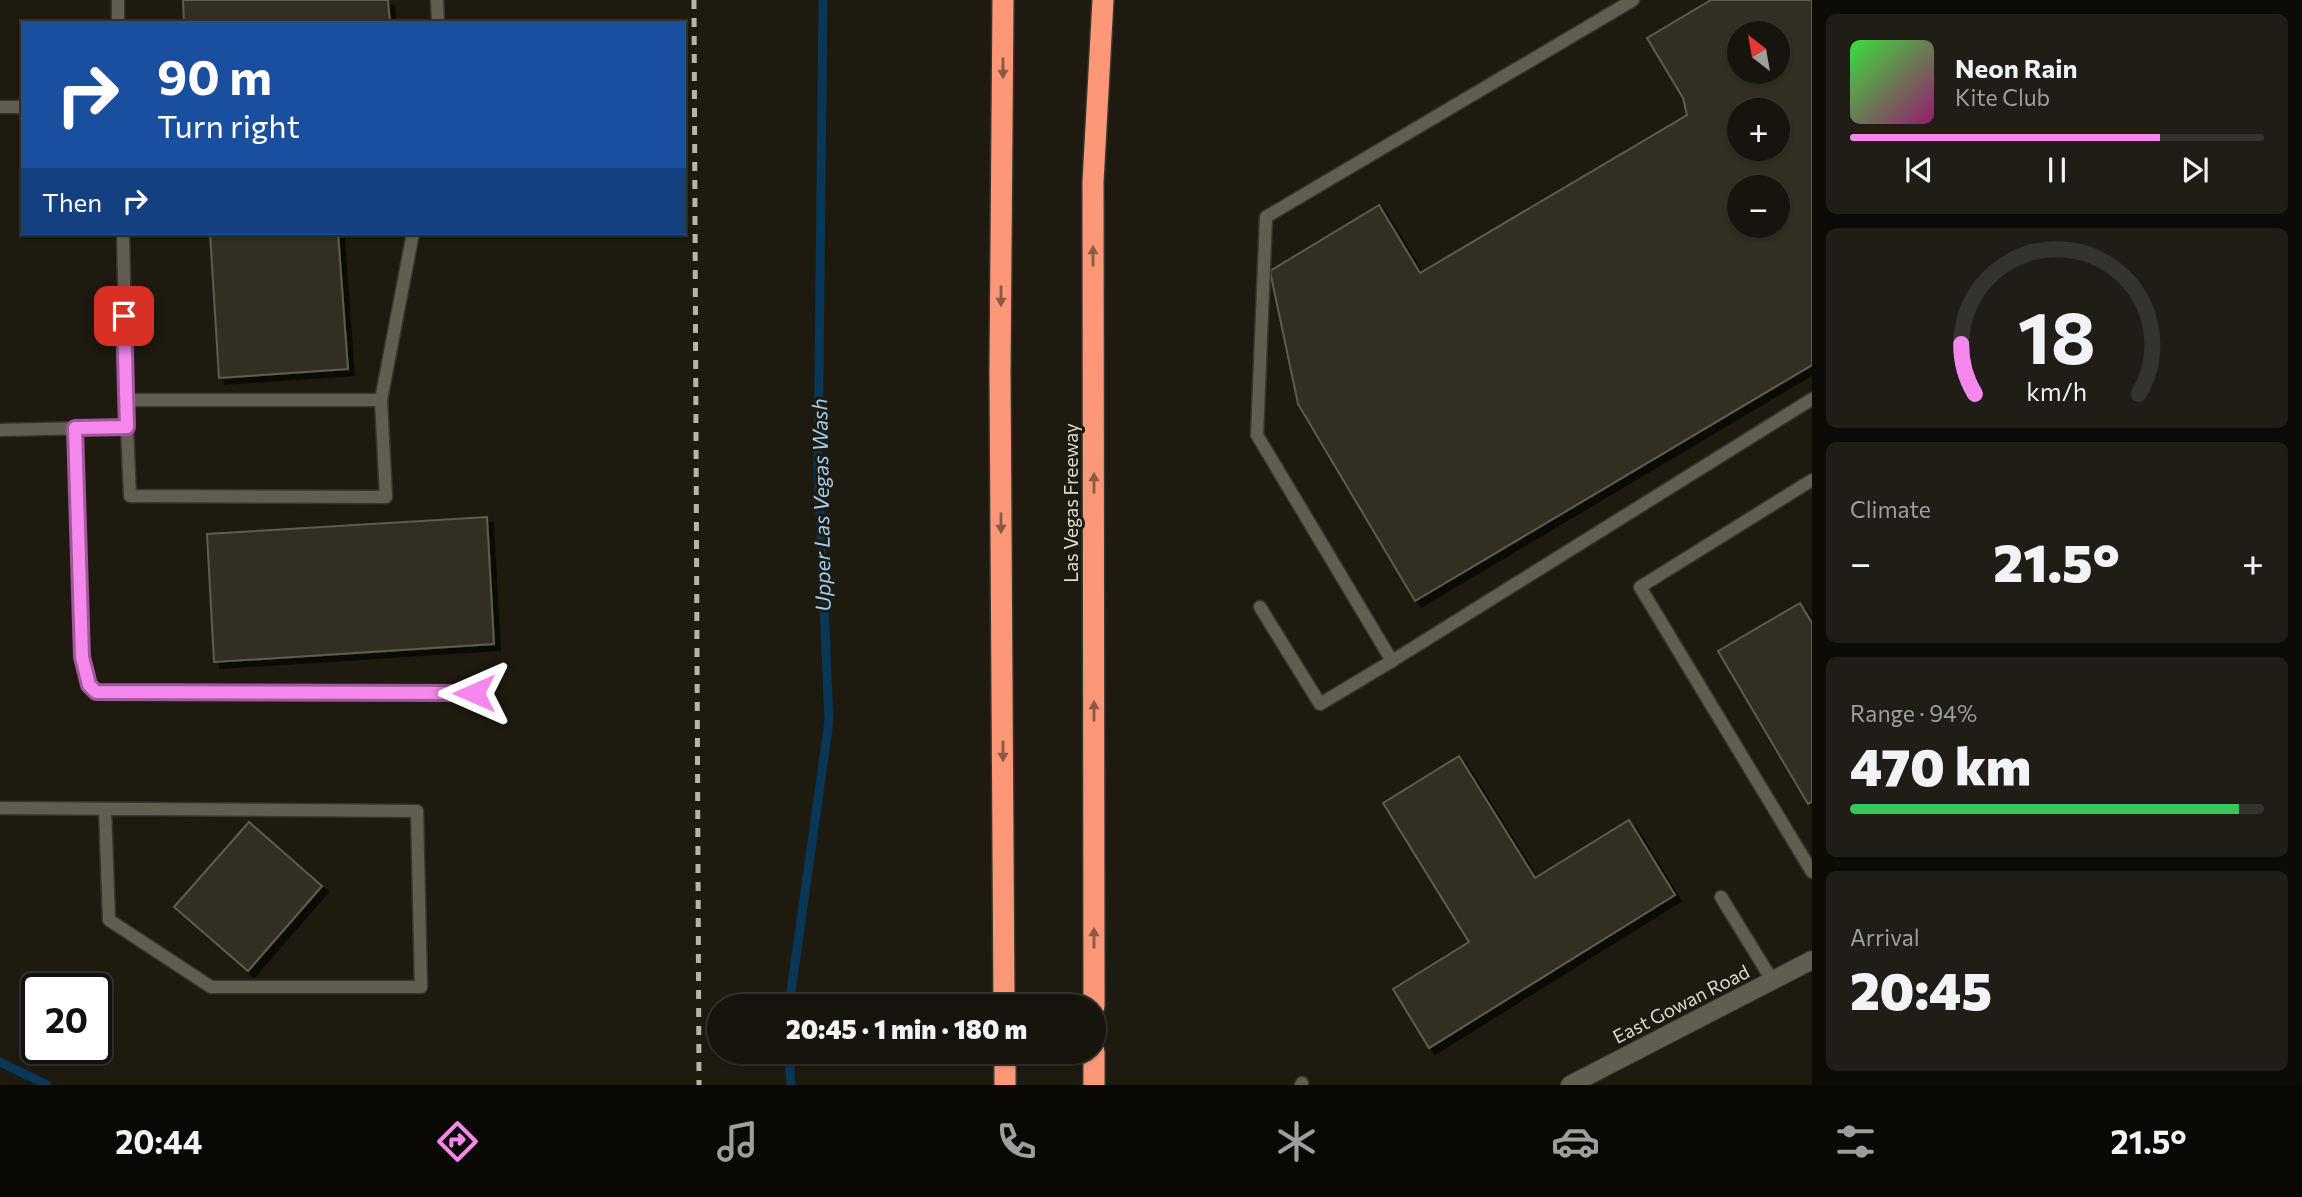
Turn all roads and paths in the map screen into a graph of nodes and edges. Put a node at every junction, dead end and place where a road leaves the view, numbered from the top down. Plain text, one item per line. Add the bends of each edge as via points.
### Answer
1 (118, 0) edge
2 (437, 0) edge
3 (1003, 0) edge
4 (1103, 0) edge
5 (1633, 0) edge
6 (118, 21) edge
7 (438, 21) edge
8 (0, 107) edge
9 (21, 107) edge
10 (123, 235) edge
11 (413, 235) edge
12 (1812, 399) edge
13 (126, 400) junction
14 (381, 400) junction
15 (127, 427) junction
16 (75, 428) junction
17 (0, 430) edge
18 (1812, 480) edge
19 (1260, 607) dead end
20 (1392, 661) junction
21 (474, 693) dead end
22 (0, 808) edge
23 (105, 809) junction
24 (1812, 872) edge
25 (1721, 897) dead end
26 (1812, 960) edge
27 (1772, 980) junction
28 (1004, 994) edge
29 (1094, 994) edge
30 (1005, 1064) edge
31 (1094, 1064) edge
32 (1005, 1085) edge
33 (1094, 1085) edge
34 (1570, 1085) edge

1 - 6 lane
2 - 7 lane
3 -> 28 highway
29 -> 4 highway, Las Vegas Freeway via 1093,181
5 - 20 lane via 1266,217 1257,435
8 - 9 lane
10 - 13 lane
11 - 14 lane
12 - 20 lane
13 - 14 lane
13 - 15 lane
14 - 15 lane via 386,497 130,496
15 - 16 lane
16 - 17 lane
16 - 21 lane via 82,657 89,685 96,692
18 - 24 lane via 1640,587
19 - 20 lane via 1320,704
22 - 23 lane
23 - 23 lane via 417,811 421,987 211,987 109,920
25 - 27 lane
26 - 27 street, East Gowan Road
27 - 34 street, East Gowan Road
30 - 32 highway
31 - 33 highway

